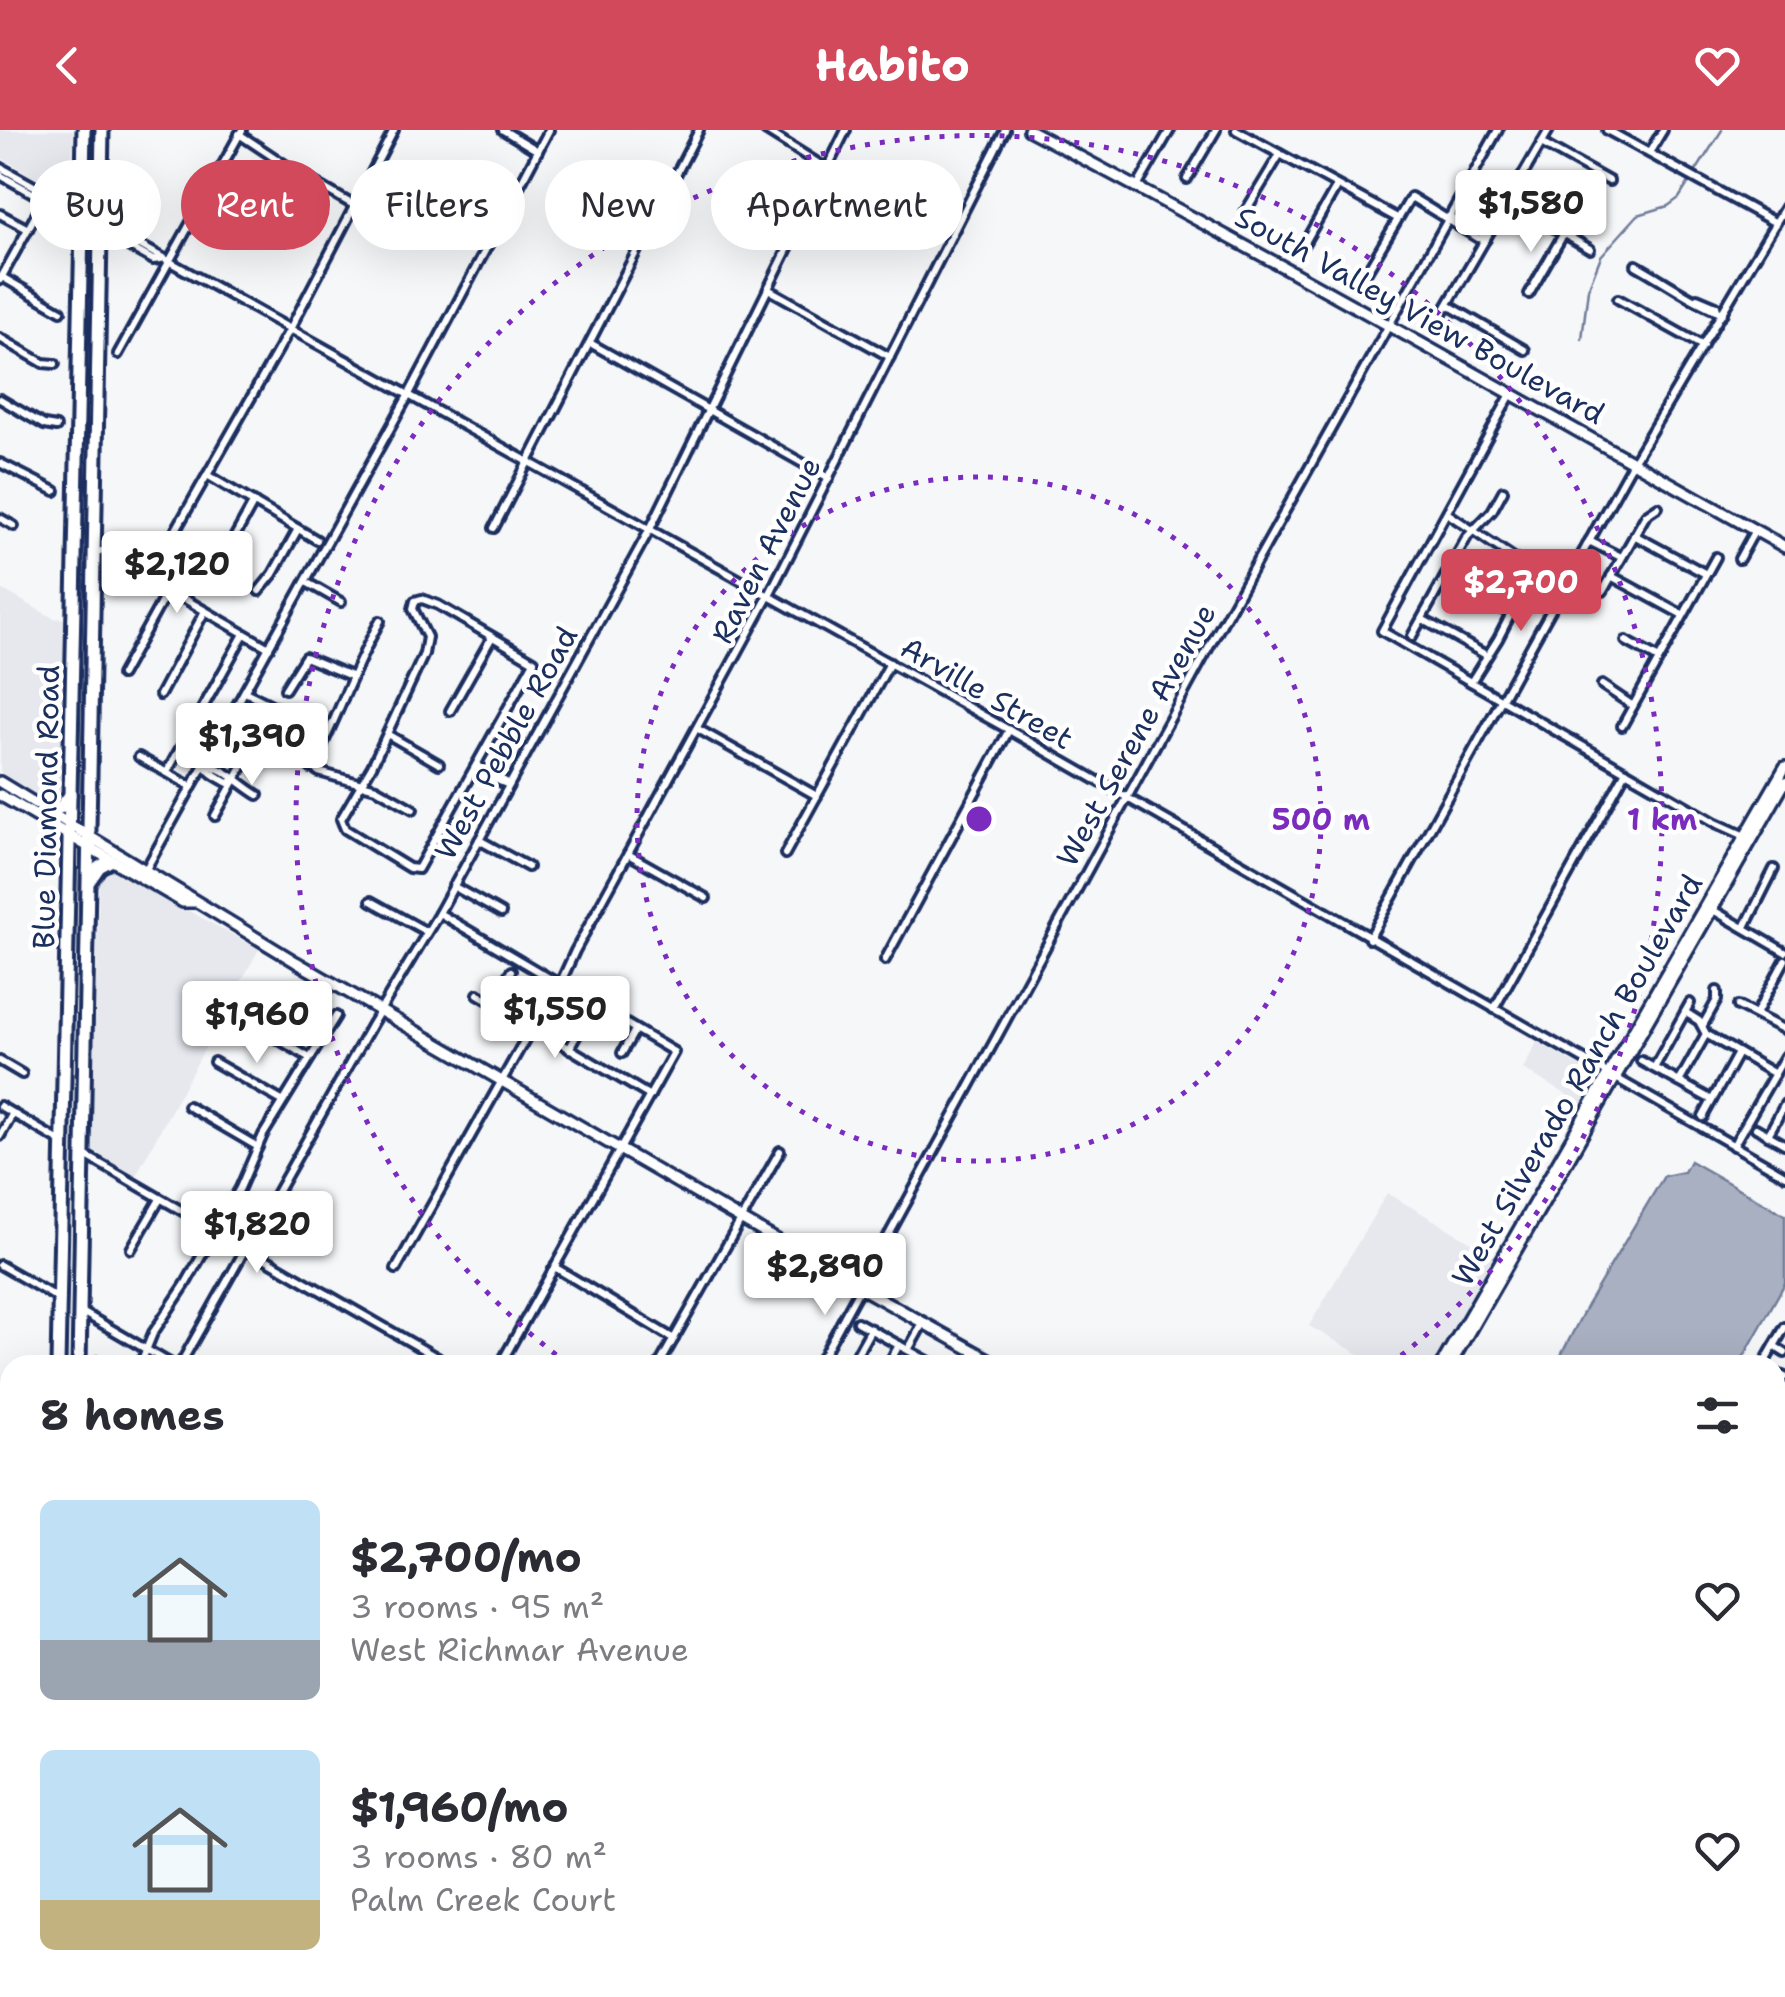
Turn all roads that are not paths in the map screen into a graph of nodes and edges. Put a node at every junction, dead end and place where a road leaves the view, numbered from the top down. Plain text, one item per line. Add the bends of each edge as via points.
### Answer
1 (84, 130) edge
2 (102, 130) edge
3 (394, 130) edge
4 (503, 130) edge
5 (549, 130) edge
6 (699, 130) edge
7 (765, 130) edge
8 (846, 130) edge
9 (1005, 130) edge
10 (1029, 130) edge
11 (1170, 130) edge
12 (1216, 130) edge
13 (1236, 130) edge
14 (1498, 130) edge
15 (1549, 130) edge
16 (1607, 130) edge
17 (1663, 130) edge
18 (240, 132) edge
19 (1541, 143) junction
20 (538, 151) junction
21 (1650, 153) junction
22 (1280, 154) junction
23 (84, 159) edge
24 (102, 160) edge
25 (378, 160) edge
26 (813, 160) edge
27 (832, 160) edge
28 (0, 167) edge
29 (0, 176) edge
30 (1187, 179) dead end
31 (1609, 181) dead end
32 (30, 186) edge
33 (1337, 186) junction
34 (1137, 187) junction
35 (30, 189) edge
36 (350, 202) edge
37 (1508, 202) junction
38 (1785, 206) edge
39 (350, 212) edge
40 (1246, 212) dead end
41 (0, 214) edge
42 (1447, 216) junction
43 (1396, 218) junction
44 (1776, 222) junction
45 (30, 226) edge
46 (28, 229) junction
47 (1564, 234) junction
48 (1486, 239) junction
49 (1304, 244) dead end
50 (1590, 249) dead end
51 (81, 250) edge
52 (100, 250) edge
53 (137, 250) edge
54 (788, 250) edge
55 (164, 261) junction
56 (1636, 265) dead end
57 (1, 278) edge
58 (1363, 278) dead end
59 (768, 289) junction
60 (1530, 294) dead end
61 (1618, 298) dead end
62 (1448, 305) junction
63 (61, 310) dead end
64 (1720, 312) junction
65 (1438, 321) dead end
66 (1388, 323) junction
67 (290, 329) junction
68 (0, 338) edge
69 (590, 344) junction
70 (1703, 346) junction
71 (1524, 350) dead end
72 (118, 354) dead end
73 (890, 356) junction
74 (55, 364) dead end
75 (1512, 394) junction
76 (408, 396) junction
77 (0, 398) edge
78 (708, 410) junction
79 (56, 427) dead end
80 (530, 461) junction
81 (1633, 462) junction
82 (0, 463) edge
83 (207, 476) junction
84 (828, 478) junction
85 (1504, 491) dead end
86 (55, 492) dead end
87 (254, 502) junction
88 (1658, 506) dead end
89 (1447, 513) junction
90 (0, 518) edge
91 (14, 526) dead end
92 (494, 528) dead end
93 (650, 528) junction
94 (1473, 528) junction
95 (298, 530) junction
96 (1755, 530) junction
97 (1634, 534) junction
98 (234, 538) dead end
99 (317, 540) dead end
100 (1589, 541) junction
101 (1785, 547) edge
102 (92, 552) junction
103 (1716, 556) dead end
104 (1621, 557) junction
105 (1739, 558) dead end
106 (1706, 574) junction
107 (1610, 576) junction
108 (148, 579) junction
109 (306, 582) junction
110 (168, 590) junction
111 (258, 591) dead end
112 (1603, 591) dead end
113 (769, 595) junction
114 (1474, 598) dead end
115 (341, 602) dead end
116 (205, 612) junction
117 (1511, 614) junction
118 (1683, 615) junction
119 (1422, 619) junction
120 (380, 621) dead end
121 (244, 634) junction
122 (492, 636) junction
123 (1412, 636) dead end
124 (1626, 641) dead end
125 (269, 648) junction
126 (1486, 655) junction
127 (1659, 659) junction
128 (890, 663) junction
129 (121, 675) dead end
130 (351, 676) junction
131 (1470, 682) junction
132 (1602, 685) dead end
133 (285, 689) dead end
134 (245, 692) junction
135 (160, 695) dead end
136 (1503, 701) junction
137 (1633, 706) junction
138 (450, 711) dead end
139 (302, 720) dead end
140 (1622, 726) dead end
141 (698, 728) junction
142 (1009, 730) junction
143 (387, 734) junction
144 (139, 757) dead end
145 (440, 764) dead end
146 (205, 765) junction
147 (478, 767) junction
148 (1785, 767) edge
149 (311, 768) junction
150 (1626, 771) junction
151 (167, 772) junction
152 (234, 781) junction
153 (0, 782) edge
154 (362, 782) junction
155 (1785, 782) edge
156 (509, 785) junction
157 (192, 788) junction
158 (72, 791) junction
159 (0, 795) edge
160 (258, 795) dead end
161 (816, 796) junction
162 (1127, 799) junction
163 (45, 808) junction
164 (413, 809) dead end
165 (215, 816) dead end
166 (71, 823) junction
167 (89, 834) junction
168 (70, 837) junction
169 (1749, 838) junction
170 (479, 840) junction
171 (89, 848) junction
172 (628, 854) junction
173 (785, 854) dead end
174 (110, 861) junction
175 (528, 867) dead end
176 (146, 869) junction
177 (1774, 870) dead end
178 (88, 884) junction
179 (454, 886) junction
180 (1714, 893) junction
181 (706, 898) dead end
182 (372, 901) dead end
183 (194, 902) junction
184 (1713, 910) junction
185 (501, 913) dead end
186 (438, 914) junction
187 (1745, 927) junction
188 (427, 932) junction
189 (1369, 939) junction
190 (1785, 952) edge
191 (885, 960) dead end
192 (1785, 960) edge
193 (510, 971) dead end
194 (559, 986) junction
195 (1716, 991) dead end
196 (478, 994) dead end
197 (550, 995) dead end
198 (492, 1003) junction
199 (1690, 1003) dead end
200 (1738, 1006) dead end
201 (1494, 1009) junction
202 (381, 1012) junction
203 (1685, 1012) junction
204 (1756, 1014) junction
205 (240, 1016) dead end
206 (336, 1016) dead end
207 (587, 1017) dead end
208 (532, 1026) junction
209 (634, 1030) junction
210 (1704, 1030) junction
211 (1785, 1030) edge
212 (569, 1049) junction
213 (622, 1053) dead end
214 (1738, 1053) junction
215 (1785, 1056) edge
216 (310, 1058) junction
217 (0, 1061) edge
218 (1641, 1061) dead end
219 (214, 1062) dead end
220 (1654, 1068) junction
221 (22, 1074) dead end
222 (1775, 1074) junction
223 (1613, 1077) junction
224 (502, 1082) junction
225 (1678, 1082) junction
226 (650, 1096) junction
227 (1712, 1100) junction
228 (282, 1101) junction
229 (1785, 1104) edge
230 (0, 1106) edge
231 (188, 1106) dead end
232 (12, 1113) junction
233 (1703, 1117) dead end
234 (1756, 1128) dead end
235 (1768, 1134) junction
236 (0, 1136) edge
237 (63, 1142) junction
238 (1784, 1144) edge
239 (1733, 1146) junction
240 (258, 1147) junction
241 (621, 1150) junction
242 (780, 1151) dead end
243 (84, 1154) junction
244 (1785, 1160) edge
245 (1783, 1172) edge
246 (160, 1199) junction
247 (741, 1220) junction
248 (216, 1231) junction
249 (131, 1249) dead end
250 (246, 1249) junction
251 (0, 1264) edge
252 (556, 1268) junction
253 (396, 1269) dead end
254 (862, 1288) junction
255 (60, 1299) junction
256 (81, 1312) junction
257 (857, 1322) dead end
258 (923, 1323) junction
259 (1785, 1327) edge
260 (871, 1330) junction
261 (674, 1339) junction
262 (1779, 1343) edge
263 (899, 1345) junction
264 (147, 1350) junction
265 (908, 1350) junction
266 (1785, 1352) edge
267 (980, 1354) edge
268 (59, 1355) edge
269 (79, 1355) edge
270 (145, 1355) edge
271 (157, 1355) edge
272 (182, 1355) edge
273 (432, 1355) edge
274 (506, 1355) edge
275 (665, 1355) edge
276 (824, 1355) edge
277 (857, 1355) edge
278 (894, 1355) edge
279 (914, 1355) edge
280 (1447, 1355) edge
281 (1456, 1355) edge

1 - 23 highway, Blue Diamond Road
2 - 24 highway, Blue Diamond Road
3 - 25 street
4 - 20 street
5 - 20 street
6 - 69 street
7 - 26 street
8 - 27 street, West Pebble Road
9 - 73 street, Raven Avenue
10 - 34 main road, South Valley View Boulevard
11 - 34 street
12 - 30 street
13 - 22 street
14 - 42 street, West Serene Avenue
15 - 19 street
16 - 21 street
17 - 21 street
18 - 36 street
18 - 55 street
19 - 31 street
19 - 37 street
20 - 76 street
21 - 44 street
22 - 33 street
22 - 40 street
28 - 32 street, Arville Street
29 - 35 street, Arville Street
33 - 43 street
33 - 49 street
34 - 66 main road, South Valley View Boulevard
37 - 47 street
37 - 48 street
38 - 44 street
39 - 67 street
41 - 46 street
42 - 43 street via 1411,196
42 - 48 street
42 - 66 street, West Serene Avenue
43 - 58 street
44 - 64 street
45 - 46 street
46 - 57 street
47 - 50 street
47 - 60 street
48 - 62 street
51 - 158 highway, Blue Diamond Road
52 - 102 highway, Blue Diamond Road
53 - 55 street, Arville Street
54 - 59 street, West Pebble Road
55 - 67 street, Arville Street
55 - 72 street
56 - 64 street
57 - 63 street
59 - 73 street
59 - 78 street, West Pebble Road
61 - 70 street
62 - 65 street
62 - 71 street
64 - 70 street
66 - 75 main road, South Valley View Boulevard
66 - 162 street, West Serene Avenue
67 - 76 street, Arville Street
67 - 83 street
68 - 74 street
69 - 78 street
69 - 80 street
70 - 81 street
73 - 84 street, Raven Avenue
75 - 81 main road, South Valley View Boulevard
75 - 89 street
76 - 80 street, Arville Street
76 - 109 street
77 - 79 street
78 - 84 street
78 - 93 street, West Pebble Road
80 - 92 street
80 - 93 street, Arville Street
81 - 96 main road, South Valley View Boulevard
81 - 100 street
82 - 86 street
83 - 87 street
83 - 108 street
84 - 113 street, Raven Avenue
85 - 94 street
87 - 95 street
87 - 98 street
88 - 97 street
89 - 94 street
89 - 131 street via 1382,631
90 - 91 street
93 - 113 street, Arville Street
93 - 156 street, West Pebble Road
94 - 117 street via 1532,571
94 - 119 street
95 - 99 street
95 - 111 street
96 - 101 main road, South Valley View Boulevard
96 - 105 street
97 - 104 street
97 - 106 street
100 - 104 street
100 - 136 street
102 - 108 street via 102,551
102 - 167 highway, Blue Diamond Road
103 - 106 street
104 - 107 street
106 - 118 street
107 - 112 street
107 - 118 street
108 - 110 street
109 - 115 street
109 - 125 street
110 - 116 street
110 - 129 street
113 - 128 street, Arville Street
113 - 141 street, Raven Avenue
114 - 117 street
116 - 121 street
116 - 135 street
117 - 126 street
118 - 127 street
119 - 123 street
119 - 126 street
120 - 130 street
121 - 125 street
121 - 151 street
122 - 138 street
122 - 143 street via 438,605 416,601 412,609 427,638 424,654
122 - 147 street via 534,661
124 - 127 street
125 - 134 street
126 - 131 street
127 - 137 street
128 - 142 street, Arville Street
128 - 161 street
130 - 133 street via 305,657
130 - 149 street
131 - 136 street
132 - 137 street
134 - 139 street
134 - 146 street
136 - 150 street
136 - 189 street
137 - 140 street
141 - 161 street
141 - 172 street, Raven Avenue
142 - 162 street, Arville Street
142 - 191 street
143 - 145 street
143 - 154 street
144 - 151 street
146 - 152 street
146 - 157 street
147 - 154 street via 418,869 341,824
147 - 156 street
148 - 169 main road, West Silverado Ranch Boulevard
149 - 152 street via 262,737
149 - 154 street
150 - 169 street
150 - 201 street
151 - 157 street
152 - 160 street
152 - 165 street
153 - 163 main road
154 - 164 street
155 - 169 main road, West Silverado Ranch Boulevard
156 - 170 street, West Pebble Road
157 - 176 street
158 - 163 highway via 60,808
158 - 166 highway, Blue Diamond Road
159 - 168 main road
161 - 173 street
162 - 189 street, Arville Street
162 - 254 street, West Serene Avenue
163 - 166 main road
166 - 167 main road
166 - 168 highway, Blue Diamond Road
167 - 171 highway, Blue Diamond Road
167 - 176 main road
168 - 171 main road
168 - 237 highway, Blue Diamond Road
169 - 180 main road, West Silverado Ranch Boulevard
169 - 184 main road, West Silverado Ranch Boulevard
170 - 175 street
170 - 179 street, West Pebble Road
171 - 174 main road
171 - 178 highway, Blue Diamond Road
172 - 181 street
172 - 194 street, Raven Avenue
174 - 178 highway
174 - 183 main road
176 - 183 main road
177 - 187 street
178 - 243 highway, Blue Diamond Road
179 - 185 street
179 - 186 street, West Pebble Road
180 - 184 main road
180 - 223 main road, West Silverado Ranch Boulevard
182 - 188 street
183 - 202 main road
184 - 187 street
184 - 223 main road, West Silverado Ranch Boulevard
186 - 188 street, West Pebble Road
186 - 194 street
187 - 190 street
188 - 202 street, West Pebble Road
189 - 201 street, Arville Street
192 - 204 street
193 - 198 street
194 - 209 street
195 - 210 street
196 - 198 street
197 - 208 street
198 - 208 street
199 - 203 street
200 - 204 street
201 - 223 street, Arville Street
202 - 224 main road
202 - 250 street, West Pebble Road
203 - 210 street
203 - 220 street
204 - 211 street
205 - 216 street
206 - 216 street
207 - 212 street
208 - 212 street
208 - 224 street
209 - 213 street
209 - 226 street via 674,1052
210 - 214 street
210 - 225 street
212 - 226 street
214 - 222 street
214 - 227 street
215 - 222 street
216 - 228 street
217 - 221 street
218 - 220 street
219 - 228 street
220 - 225 street
222 - 239 street
223 - 239 street, Arville Street
223 - 280 main road, West Silverado Ranch Boulevard
223 - 281 main road, West Silverado Ranch Boulevard
224 - 241 main road
224 - 253 street
225 - 227 street
226 - 241 street
227 - 233 street
228 - 240 street
229 - 235 street
230 - 232 street
231 - 240 street
232 - 236 street
232 - 237 street
234 - 235 street
235 - 238 street
237 - 255 highway, Blue Diamond Road
239 - 245 street, Arville Street
240 - 248 street
241 - 247 main road
241 - 252 street
242 - 247 street
243 - 246 street
243 - 256 highway, Blue Diamond Road
244 - 245 street
246 - 248 street
246 - 249 street
247 - 254 main road
247 - 261 street
248 - 250 street
248 - 264 street
250 - 272 street, West Pebble Road
250 - 273 street
251 - 255 street
252 - 261 street
252 - 274 street
254 - 258 main road
254 - 276 street, West Serene Avenue
255 - 268 highway, Blue Diamond Road
256 - 264 street
256 - 269 highway, Blue Diamond Road
257 - 260 street
258 - 265 street
258 - 267 main road
259 - 262 street
260 - 263 street
260 - 277 street
261 - 275 street
262 - 266 street
263 - 265 street
263 - 278 street
264 - 270 street
264 - 271 street
265 - 279 street

